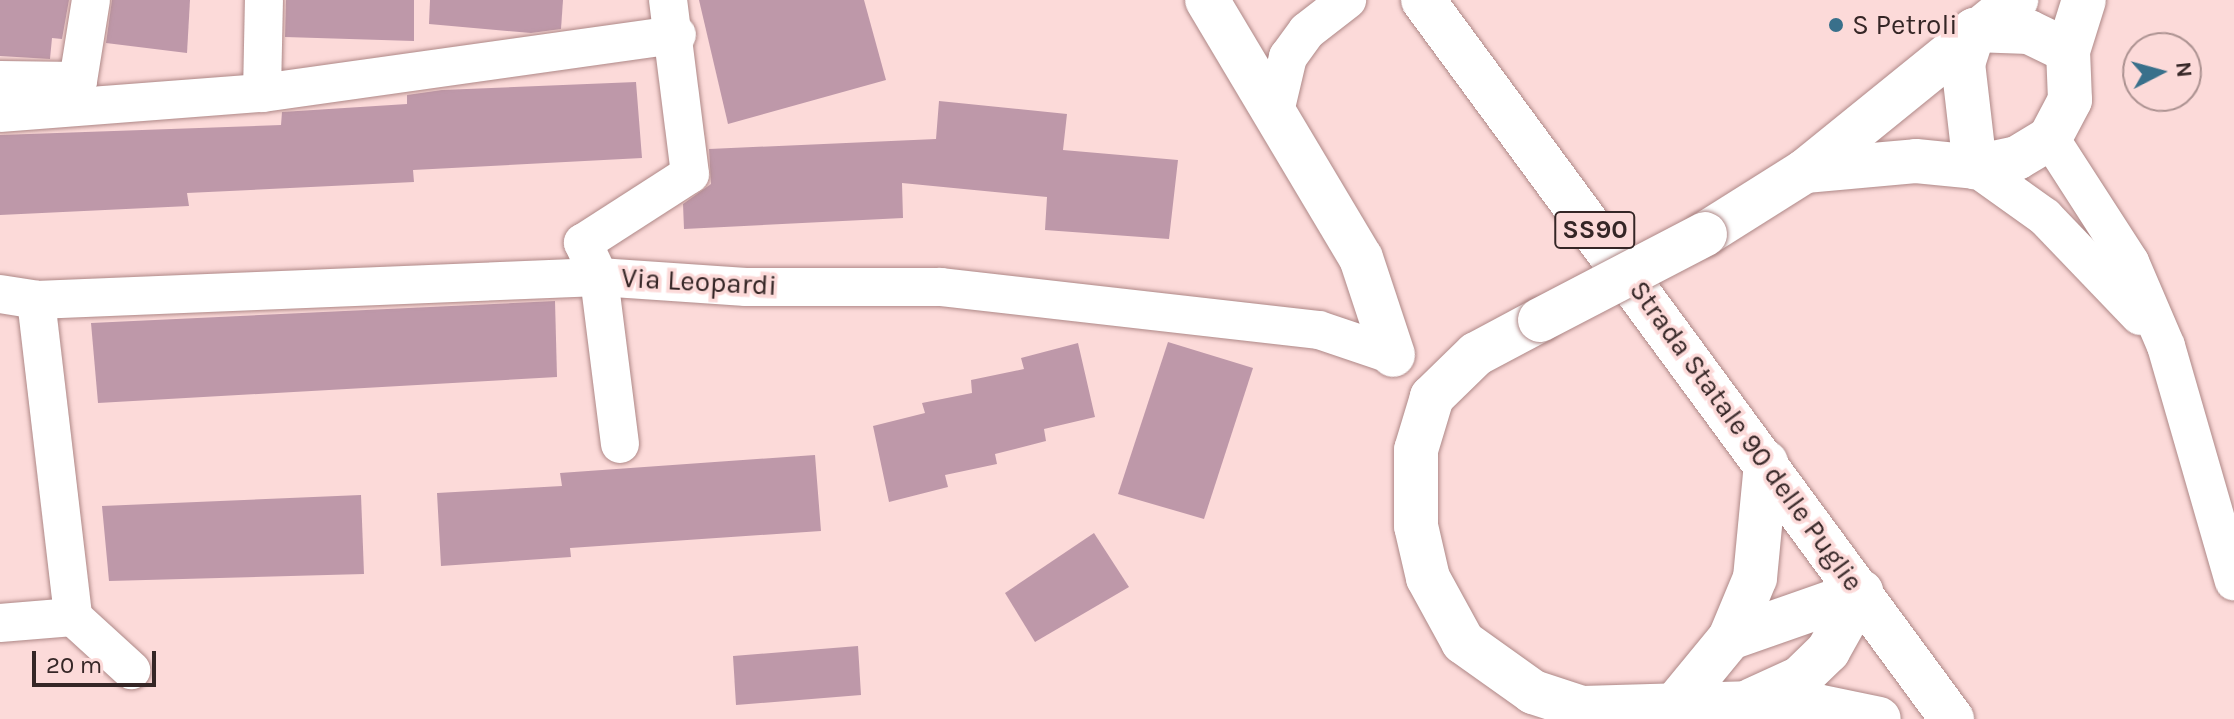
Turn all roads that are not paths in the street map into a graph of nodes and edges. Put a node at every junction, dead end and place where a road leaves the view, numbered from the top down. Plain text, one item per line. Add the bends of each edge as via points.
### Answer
1 (91, 0) edge
2 (264, 0) edge
3 (1207, 0) edge
4 (1347, 0) edge
5 (1423, 0) edge
6 (2016, 0) edge
7 (2084, 0) edge
8 (672, 18) edge
9 (1974, 30) junction
10 (2068, 51) junction
11 (0, 80) edge
12 (262, 93) junction
13 (0, 113) edge
14 (1274, 116) junction
15 (2050, 138) junction
16 (1975, 167) junction
17 (1805, 171) junction
18 (599, 277) junction
19 (18, 297) edge
20 (2166, 346) junction
21 (1393, 355) junction
22 (1432, 397) junction
23 (620, 444) dead end
24 (2217, 462) edge
25 (1766, 463) junction
26 (2234, 581) edge
27 (1861, 592) junction
28 (73, 617) junction
29 (0, 623) edge
30 (1730, 638) junction
31 (131, 670) dead end
32 (1746, 703) junction
33 (1674, 706) junction
34 (1879, 719) edge
35 (1952, 719) edge

1 - 11 street via 78,81
2 - 12 street
3 - 14 street
4 - 14 street via 1307,31 1288,57
5 - 25 street, Strada Statale 90 delle Puglie / SS90
6 - 9 street
7 - 10 street
8 - 12 street
8 - 18 street via 690,174 583,243
9 - 10 street via 2029,32
9 - 16 street via 1963,63
9 - 17 street
10 - 15 street via 2070,100
12 - 13 street
14 - 21 street via 1361,258
15 - 16 street via 2017,158
15 - 20 street via 2130,262
16 - 17 street via 1916,161
16 - 20 street via 2045,217
17 - 22 street, bridge via 1705,234 1476,354
18 - 19 street, Via Leopardi
18 - 21 street, Via Leopardi via 746,287 941,287 1319,330
18 - 23 street
19 - 28 street
20 - 24 street
21 - 22 street
22 - 33 street via 1416,450 1416,526 1428,578 1463,642 1520,685 1582,708
24 - 26 street
25 - 27 street, Strada Statale 90 delle Puglie / SS90
25 - 30 street via 1755,578
27 - 30 street
27 - 32 street via 1828,651 1800,678
27 - 35 street, Strada Statale 90 delle Puglie / SS90
28 - 29 street
28 - 31 street
30 - 33 street
32 - 33 street
32 - 34 street via 1817,706

